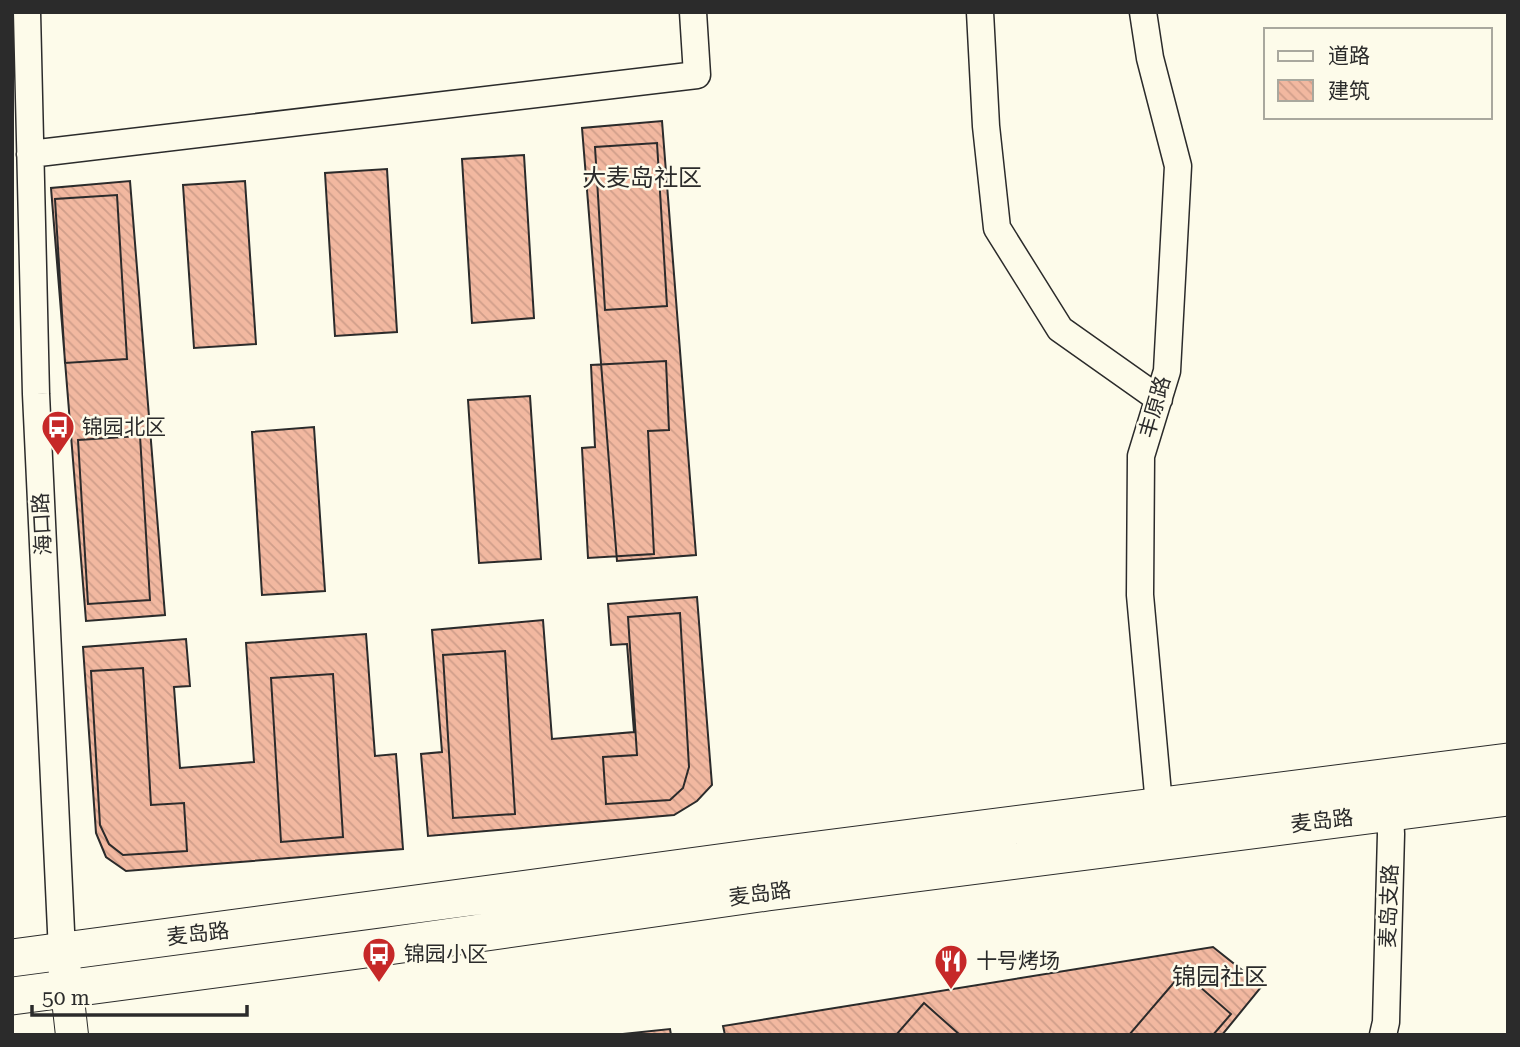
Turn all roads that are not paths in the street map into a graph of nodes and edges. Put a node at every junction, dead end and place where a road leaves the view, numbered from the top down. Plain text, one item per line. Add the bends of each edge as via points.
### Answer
1 (27, 12) edge
2 (693, 12) edge
3 (980, 12) edge
4 (1143, 12) edge
5 (30, 154) junction
6 (23, 332) edge
7 (1159, 399) junction
8 (1508, 762) edge
9 (1389, 795) junction
10 (1508, 797) edge
11 (1159, 805) junction
12 (62, 952) junction
13 (12, 958) edge
14 (68, 989) junction
15 (12, 996) edge
16 (72, 1035) edge
17 (1383, 1035) edge

1 - 5 street, 海口路
2 - 5 street via 697,75
3 - 7 street via 997,228 1060,329
4 - 7 street, 丰原路 via 1178,166 1167,371
5 - 6 street, 海口路
6 - 12 street, 海口路 via 36,394
7 - 11 street, 丰原路 via 1141,456 1140,595
8 - 9 main road, 麦岛路
9 - 10 main road, 麦岛路
9 - 11 main road, 麦岛路
9 - 14 main road, 麦岛路 via 767,892
9 - 17 street, 麦岛支路
11 - 12 main road, 麦岛路
12 - 13 main road, 麦岛路
12 - 14 street, 海口路
14 - 15 main road, 麦岛路
14 - 16 street, 海口路

